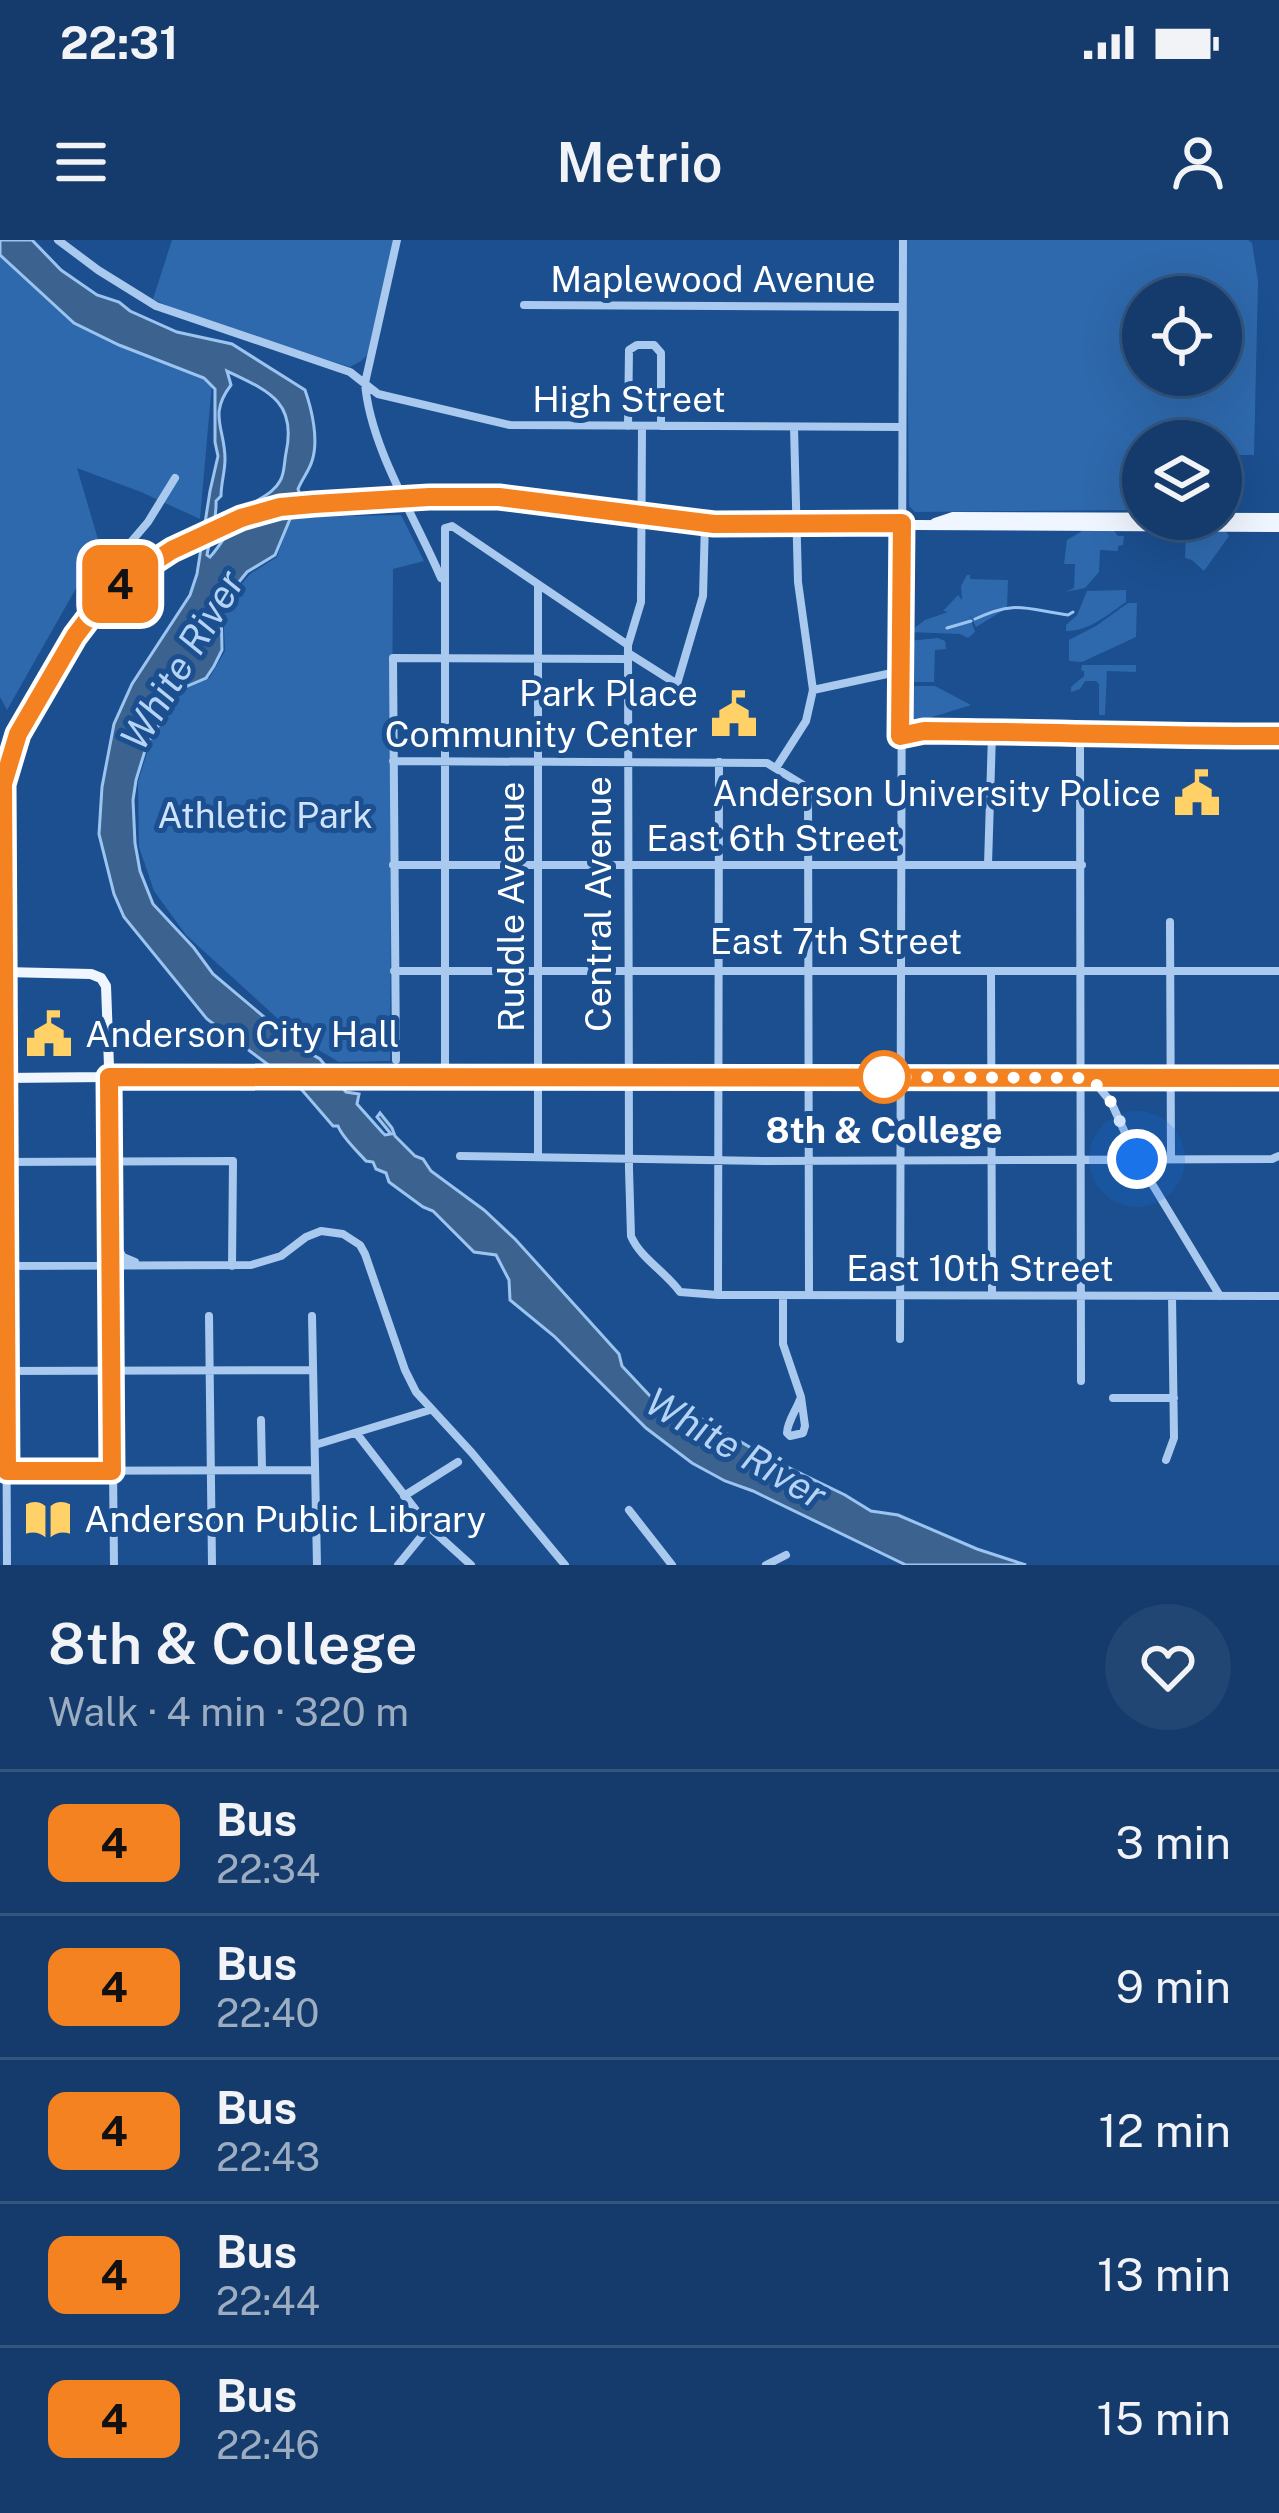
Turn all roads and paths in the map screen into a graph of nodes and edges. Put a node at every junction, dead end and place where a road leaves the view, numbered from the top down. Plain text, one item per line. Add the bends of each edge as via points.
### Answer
1 (58, 240) edge
2 (397, 240) edge
3 (903, 240) edge
4 (524, 304) dead end
5 (901, 307) junction
6 (365, 383) junction
7 (628, 426) junction
8 (642, 426) junction
9 (661, 426) junction
10 (794, 427) junction
11 (901, 427) junction
12 (175, 478) dead end
13 (405, 498) junction
14 (641, 514) junction
15 (705, 523) junction
16 (902, 523) junction
17 (1122, 523) edge
18 (1242, 523) edge
19 (1279, 523) edge
20 (795, 525) junction
21 (136, 573) junction
22 (538, 584) junction
23 (444, 585) junction
24 (628, 652) junction
25 (444, 658) junction
26 (538, 658) junction
27 (901, 671) junction
28 (813, 689) junction
29 (992, 735) junction
30 (900, 736) junction
31 (1279, 736) edge
32 (1080, 740) dead end
33 (393, 761) junction
34 (445, 761) junction
35 (538, 761) junction
36 (628, 762) junction
37 (718, 762) junction
38 (4, 767) edge
39 (776, 768) junction
40 (393, 865) junction
41 (445, 865) junction
42 (538, 865) junction
43 (629, 865) junction
44 (718, 865) junction
45 (808, 865) junction
46 (900, 865) junction
47 (988, 866) junction
48 (1082, 866) junction
49 (1, 871) edge
50 (1170, 922) dead end
51 (394, 971) junction
52 (445, 971) junction
53 (538, 971) junction
54 (629, 971) junction
55 (718, 971) junction
56 (808, 971) junction
57 (900, 971) junction
58 (992, 971) junction
59 (1082, 971) junction
60 (1170, 971) junction
61 (1279, 971) edge
62 (2, 973) edge
63 (396, 1060) dead end
64 (112, 1077) junction
65 (446, 1077) junction
66 (809, 1077) junction
67 (900, 1077) junction
68 (992, 1077) junction
69 (1170, 1077) junction
70 (3, 1078) edge
71 (538, 1078) junction
72 (629, 1078) junction
73 (719, 1078) junction
74 (1086, 1078) junction
75 (1279, 1078) edge
76 (460, 1156) dead end
77 (1279, 1156) edge
78 (538, 1157) junction
79 (629, 1159) junction
80 (1137, 1159) junction
81 (1171, 1159) junction
82 (719, 1160) junction
83 (809, 1160) junction
84 (900, 1160) junction
85 (992, 1160) junction
86 (1082, 1160) junction
87 (109, 1161) junction
88 (3, 1162) edge
89 (110, 1225) junction
90 (110, 1265) junction
91 (3, 1266) edge
92 (154, 1266) junction
93 (232, 1266) junction
94 (680, 1292) joint
95 (718, 1294) junction
96 (783, 1295) junction
97 (809, 1295) junction
98 (900, 1295) junction
99 (992, 1295) junction
100 (1082, 1295) junction
101 (1172, 1296) junction
102 (1220, 1296) junction
103 (1279, 1296) edge
104 (209, 1316) dead end
105 (312, 1316) dead end
106 (900, 1339) dead end
107 (111, 1370) junction
108 (210, 1370) junction
109 (313, 1370) junction
110 (3, 1371) edge
111 (1081, 1382) dead end
112 (801, 1397) junction
113 (1113, 1398) dead end
114 (1174, 1398) junction
115 (430, 1410) junction
116 (261, 1420) dead end
117 (357, 1433) junction
118 (315, 1445) junction
119 (1166, 1460) dead end
120 (458, 1462) dead end
121 (315, 1470) junction
122 (3, 1471) edge
123 (112, 1471) junction
124 (212, 1471) junction
125 (262, 1471) junction
126 (404, 1496) junction
127 (629, 1510) dead end
128 (429, 1527) junction
129 (786, 1555) dead end
130 (7, 1565) edge
131 (114, 1565) edge
132 (212, 1565) edge
133 (317, 1565) edge
134 (398, 1565) edge
135 (472, 1565) edge
136 (565, 1565) edge
137 (672, 1565) edge
138 (766, 1565) edge

1 - 6 street, High Street via 156,306
2 - 6 street
3 - 5 street
4 - 5 street, Maplewood Avenue
5 - 11 street
6 - 7 street, High Street via 378,394 510,425
6 - 13 street via 374,430
7 - 8 street, High Street
7 - 9 street via 628,350 637,345 662,353
8 - 9 street, High Street
8 - 14 street, Central Avenue
9 - 10 street, High Street
10 - 11 street, High Street
10 - 20 street
11 - 16 street
12 - 21 street via 125,549
13 - 14 main road via 499,497
13 - 21 main road via 280,507 241,518
13 - 23 street
14 - 15 main road
14 - 24 street, Central Avenue via 641,602
15 - 20 main road
15 - 24 street via 704,596 677,684
16 - 17 main road
16 - 20 main road
16 - 27 street
18 - 19 main road
20 - 28 street
21 - 38 main road via 75,636
22 - 23 street via 452,526 445,528
22 - 24 street
22 - 26 street, Ruddle Avenue
23 - 25 street
24 - 26 street
24 - 36 street, Central Avenue
25 - 26 street
25 - 33 street via 393,658
25 - 34 street
26 - 35 street, Ruddle Avenue
27 - 28 street
27 - 30 street
28 - 39 street via 806,721
29 - 30 street
29 - 31 street
29 - 47 street
30 - 46 street
32 - 48 street
33 - 34 street
33 - 40 street
34 - 35 street
34 - 41 street
35 - 36 street
35 - 42 street, Ruddle Avenue
36 - 37 street
36 - 43 street, Central Avenue
37 - 39 street
37 - 44 street
38 - 49 main road
39 - 45 street via 808,788
40 - 41 street, East 6th Street
40 - 51 street
41 - 42 street, East 6th Street
41 - 52 street
42 - 43 street, East 6th Street
42 - 53 street, Ruddle Avenue
43 - 44 street, East 6th Street
43 - 54 street, Central Avenue
44 - 45 street, East 6th Street
44 - 55 street
45 - 46 street, East 6th Street
45 - 56 street
46 - 47 street, East 6th Street
46 - 57 street
47 - 48 street, East 6th Street
48 - 59 street
49 - 62 main road
50 - 60 street
51 - 52 street, East 7th Street
51 - 63 street
52 - 53 street, East 7th Street
52 - 65 street
53 - 54 street, East 7th Street
53 - 71 street, Ruddle Avenue
54 - 55 street, East 7th Street
54 - 72 street, Central Avenue
55 - 56 street, East 7th Street
55 - 73 street
56 - 57 street, East 7th Street
56 - 66 street
57 - 58 street, East 7th Street
57 - 67 street
58 - 59 street, East 7th Street
58 - 68 street
59 - 60 street, East 7th Street
59 - 74 street
60 - 61 street, East 7th Street
60 - 69 street
62 - 64 main road via 101,978
62 - 70 main road
64 - 65 main road
64 - 70 main road
64 - 87 street
65 - 71 main road
66 - 67 main road
66 - 73 main road
66 - 83 street
67 - 68 main road
67 - 84 street
68 - 74 main road
68 - 85 street
69 - 74 main road
69 - 75 main road
69 - 81 street
70 - 88 street
71 - 72 main road
71 - 78 street, Ruddle Avenue
72 - 73 main road
72 - 79 street, Central Avenue
73 - 82 street
74 - 80 street via 1111,1102
74 - 86 street
76 - 78 street
77 - 81 street
78 - 79 street
79 - 82 street
79 - 94 street, Central Avenue via 633,1242
80 - 81 street
80 - 86 street
80 - 102 street
82 - 83 street
82 - 95 street
83 - 84 street
83 - 97 street
84 - 85 street
84 - 98 street
85 - 86 street
85 - 99 street
86 - 100 street
87 - 88 street
87 - 89 street
87 - 93 street via 232,1161
88 - 91 street
89 - 90 street
89 - 92 street via 123,1257
90 - 91 street
90 - 92 street
90 - 107 street
91 - 110 street
92 - 93 street
93 - 115 street via 269,1262 320,1232 354,1240 410,1382
94 - 95 street, East 10th Street
95 - 96 street, East 10th Street
96 - 97 street, East 10th Street
96 - 112 street via 783,1344
97 - 98 street, East 10th Street
98 - 99 street, East 10th Street
98 - 106 street
99 - 100 street, East 10th Street
100 - 101 street, East 10th Street
100 - 111 street
101 - 102 street, East 10th Street
101 - 114 street
102 - 103 street, East 10th Street
104 - 108 street
105 - 109 street
107 - 108 street
107 - 110 street
107 - 123 street
108 - 109 street
108 - 124 street
109 - 118 street
110 - 122 street
112 - 112 street via 787,1426 790,1436 806,1426
113 - 114 street
114 - 119 street
115 - 117 street
115 - 136 street
116 - 125 street
117 - 118 street
117 - 126 street
118 - 121 street
120 - 126 street
121 - 125 street
121 - 133 street
122 - 123 street
122 - 130 street
123 - 124 street
123 - 131 street
124 - 125 street
124 - 132 street
126 - 128 street
127 - 137 street
128 - 134 street
128 - 135 street
129 - 138 street

